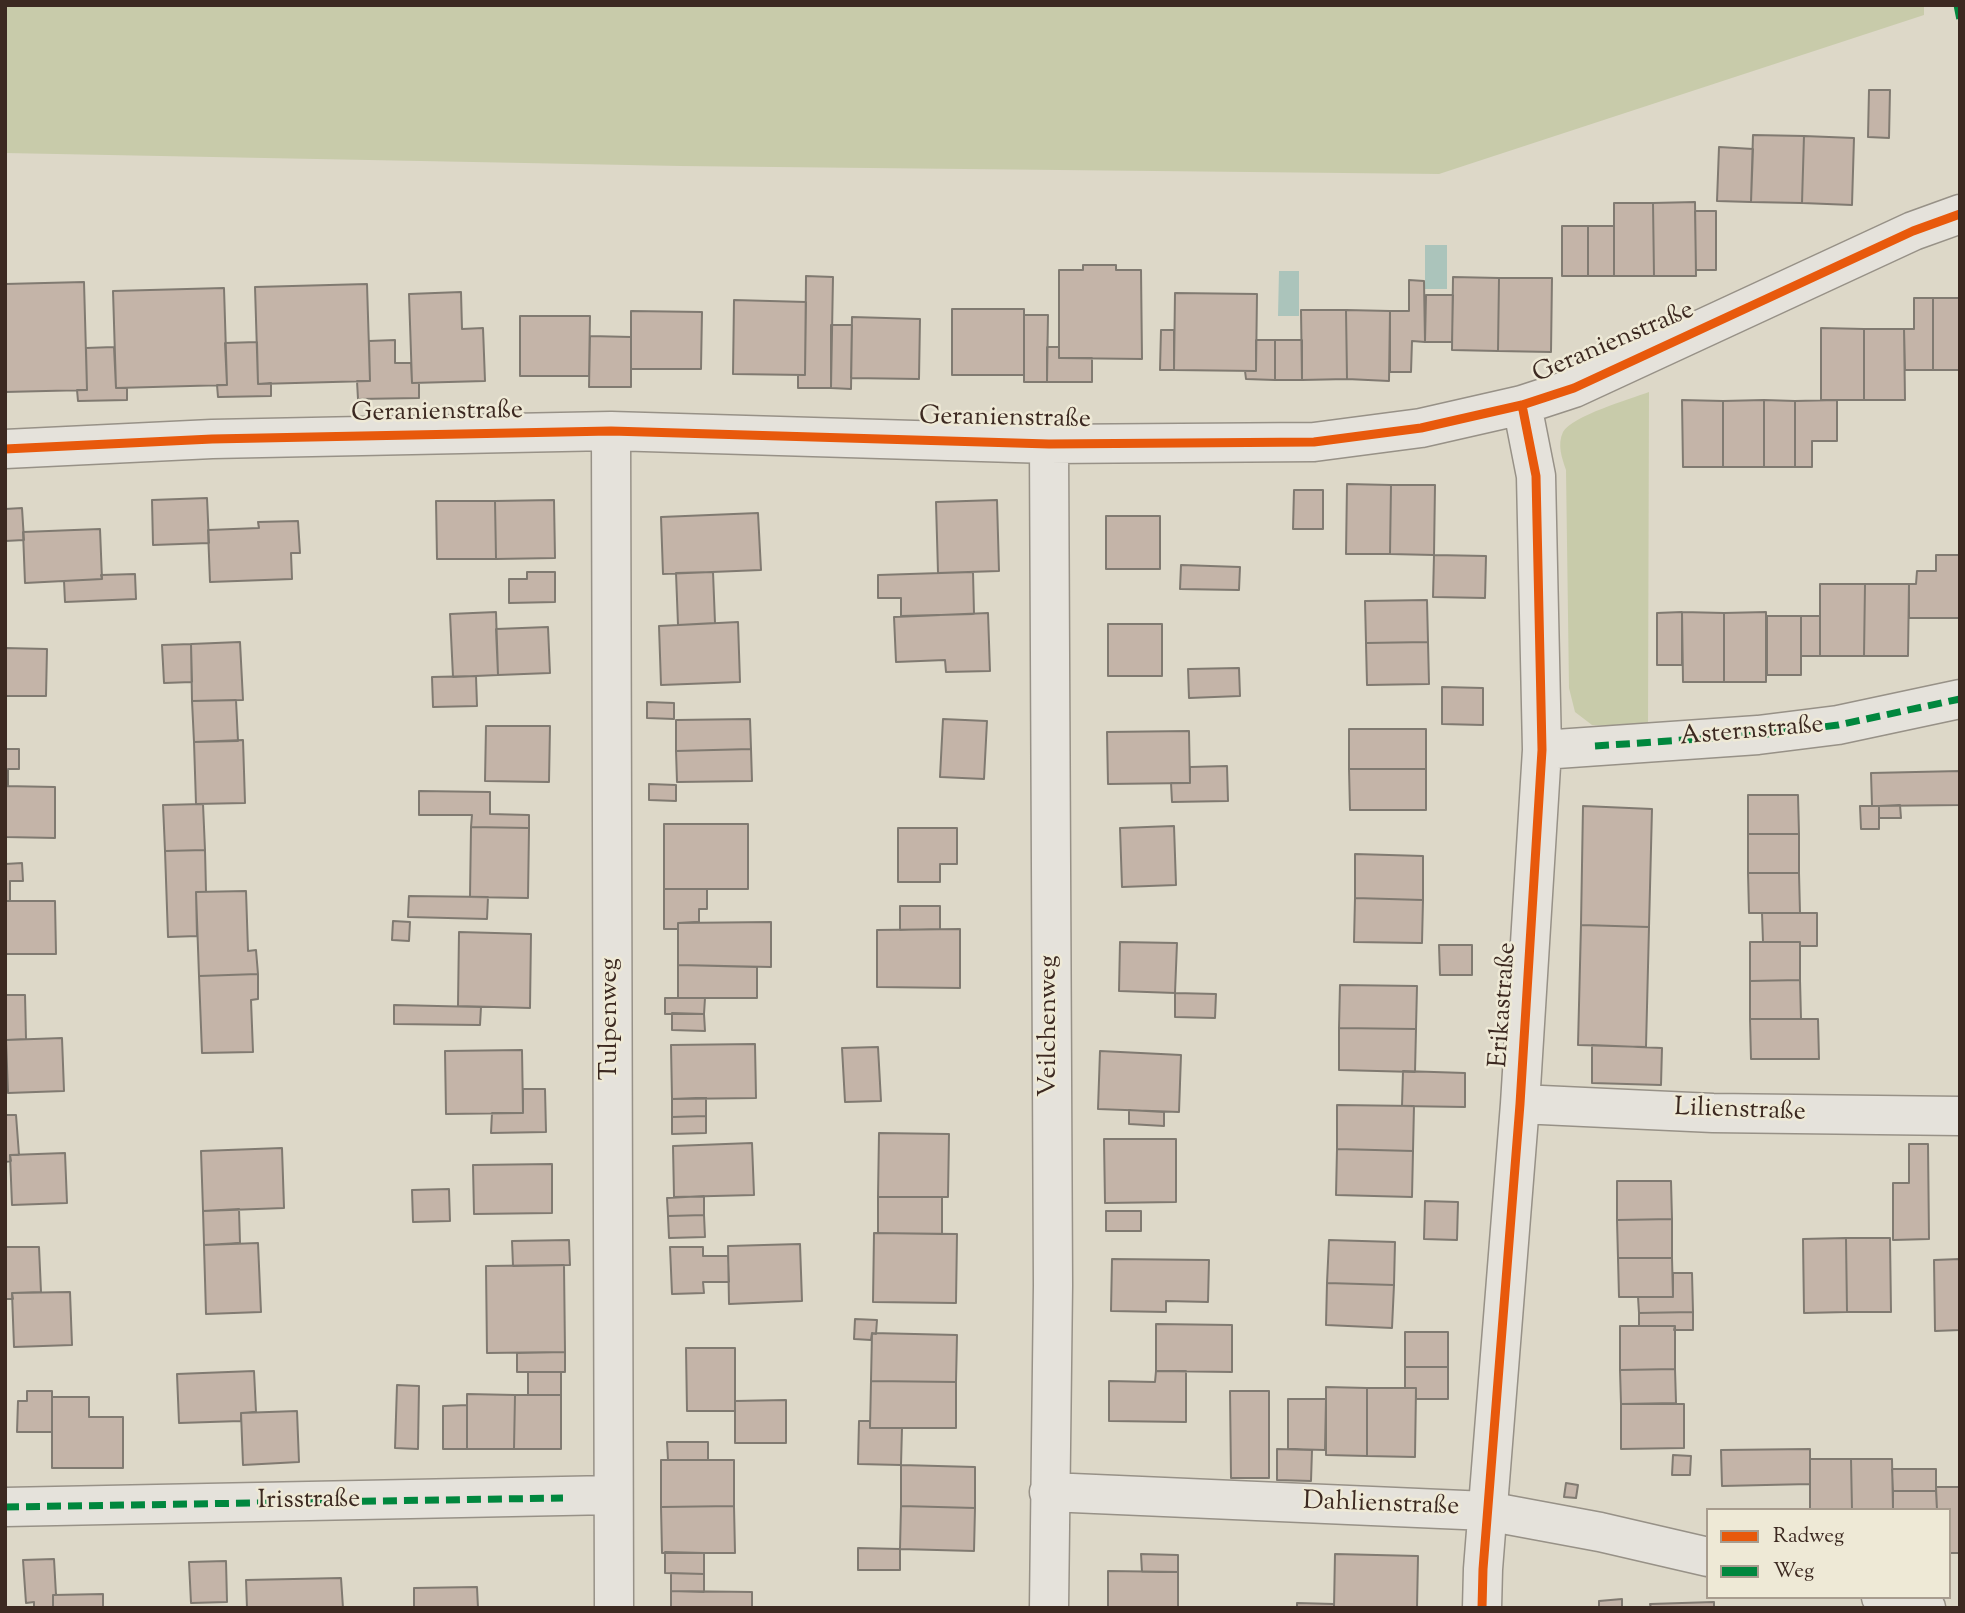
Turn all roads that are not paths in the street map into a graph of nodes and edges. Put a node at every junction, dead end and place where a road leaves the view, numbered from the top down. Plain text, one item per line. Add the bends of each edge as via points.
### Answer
1 (1960, 214) edge
2 (1522, 405) junction
3 (611, 431) junction
4 (1049, 444) junction
5 (5, 449) edge
6 (1960, 699) edge
7 (1542, 750) junction
8 (1520, 1104) junction
9 (1960, 1116) edge
10 (1049, 1492) junction
11 (613, 1495) junction
12 (5, 1507) edge
13 (1487, 1510) junction
14 (1706, 1557) edge
15 (1889, 1599) edge
16 (614, 1608) edge
17 (1049, 1608) edge
18 (1482, 1608) edge
19 (1926, 1608) edge

1 - 2 street, Geranienstraße via 1913,231 1574,388
2 - 4 street, Geranienstraße via 1421,428 1314,442
2 - 7 street, Erikastraße via 1536,476
3 - 4 street, Geranienstraße
3 - 5 street, Geranienstraße via 212,439
3 - 11 street, Tulpenweg
4 - 10 street, Veilchenweg via 1053,1285
6 - 7 street, Asternstraße via 1798,730
7 - 8 street, Erikastraße
8 - 9 street, Lilienstraße via 1713,1113
8 - 13 street, Erikastraße
10 - 13 street, Dahlienstraße
10 - 17 street, Veilchenweg
11 - 12 street, Irisstraße
11 - 16 street, Tulpenweg
13 - 14 street, Dahlienstraße
13 - 18 street, Erikastraße
15 - 19 street

